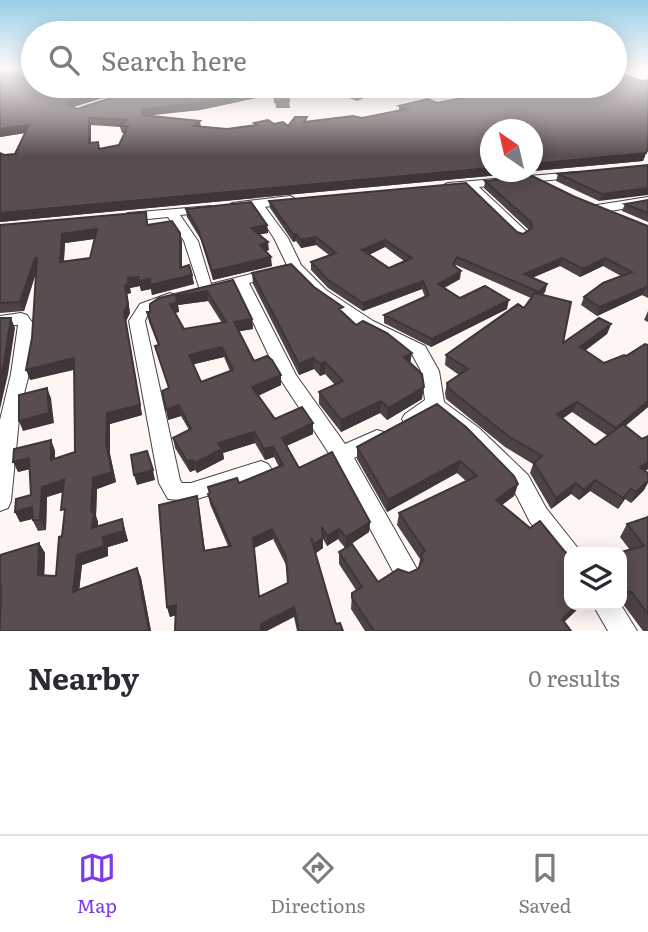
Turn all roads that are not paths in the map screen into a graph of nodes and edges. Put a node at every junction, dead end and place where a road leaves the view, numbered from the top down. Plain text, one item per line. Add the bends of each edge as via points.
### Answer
1 (586, 174) edge
2 (543, 177) edge
3 (490, 182) edge
4 (542, 182) edge
5 (469, 184) junction
6 (433, 187) edge
7 (561, 191) edge
8 (301, 198) edge
9 (648, 201) edge
10 (257, 204) junction
11 (172, 213) junction
12 (114, 218) edge
13 (624, 219) edge
14 (522, 235) edge
15 (295, 267) junction
16 (241, 281) junction
17 (206, 290) junction
18 (0, 321) edge
19 (435, 403) junction
20 (341, 455) junction
21 (261, 470) dead end
22 (0, 501) edge
23 (564, 549) edge
24 (406, 571) edge
25 (609, 610) edge
26 (624, 631) edge

1 - 2 street
3 - 5 street
4 - 7 street
5 - 6 street
5 - 14 street
8 - 10 street
9 - 13 street via 592,207
10 - 11 street
10 - 15 street
11 - 12 street
11 - 17 street via 191,241
15 - 16 street
15 - 19 street via 348,313 419,349 430,371
16 - 17 street
16 - 20 street via 288,377
17 - 21 street via 148,304 137,321 166,473 176,492 191,492
18 - 22 street via 26,321
19 - 20 street
19 - 23 street via 520,481
20 - 24 street
25 - 26 street

